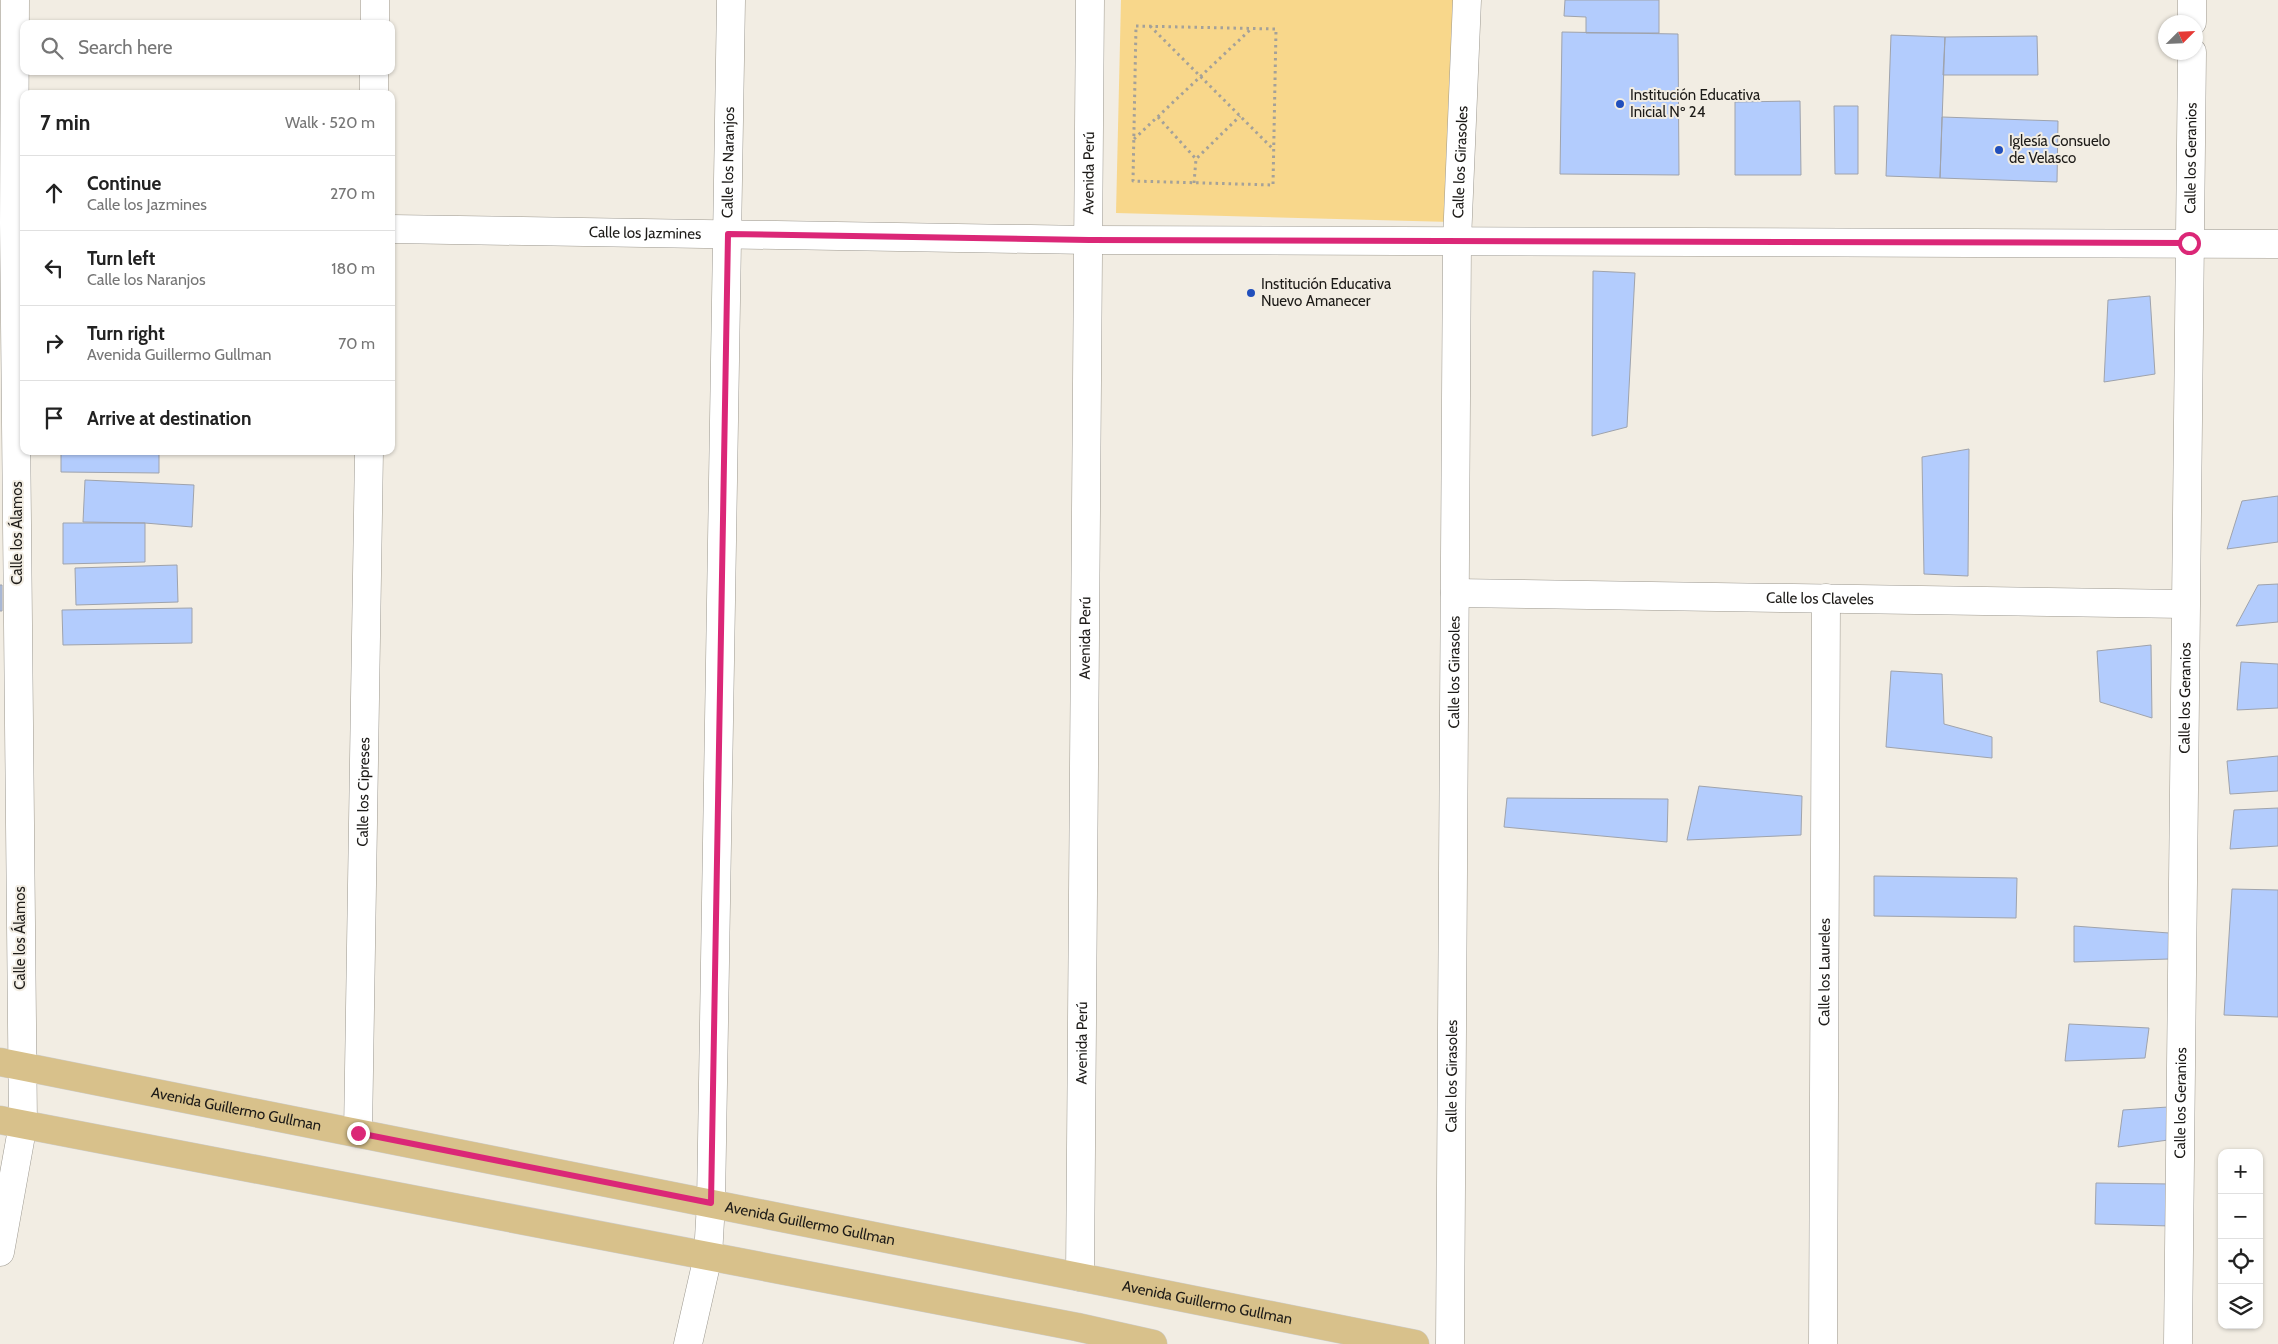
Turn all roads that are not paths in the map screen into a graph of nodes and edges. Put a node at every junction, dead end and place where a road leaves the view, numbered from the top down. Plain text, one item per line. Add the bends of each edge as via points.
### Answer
1 (15, 0) edge
2 (375, 0) edge
3 (731, 0) edge
4 (1090, 0) edge
5 (1467, 0) edge
6 (2192, 0) edge
7 (2192, 15) edge
8 (374, 20) edge
9 (2192, 60) edge
10 (374, 75) edge
11 (374, 90) edge
12 (13, 222) edge
13 (395, 229) edge
14 (728, 234) junction
15 (1089, 240) junction
16 (1457, 241) junction
17 (2189, 243) junction
18 (2278, 244) edge
19 (369, 455) edge
20 (1454, 593) junction
21 (1826, 598) junction
22 (2184, 604) junction
23 (10, 1064) edge
24 (11, 1122) edge
25 (358, 1133) junction
26 (711, 1203) junction
27 (0, 1252) edge
28 (708, 1256) junction
29 (1080, 1277) junction
30 (688, 1344) edge
31 (1152, 1344) edge
32 (1415, 1344) edge
33 (1450, 1344) edge
34 (1823, 1344) edge
35 (2178, 1344) edge

1 - 12 street, Calle los Álamos
2 - 8 street
3 - 14 street, Calle los Naranjos
4 - 15 street, Avenida Perú
5 - 16 street, Calle los Girasoles
6 - 7 street
9 - 17 street, Calle los Geranios
10 - 11 street
12 - 23 street, Calle los Álamos
13 - 14 street, Calle los Jazmines
14 - 15 street, Calle los Jazmines
14 - 26 street, Calle los Naranjos
15 - 16 street, Calle los Jazmines
15 - 29 street, Avenida Perú
16 - 17 street, Calle los Jazmines
16 - 20 street, Calle los Girasoles
17 - 18 street, Calle los Jazmines
17 - 22 street, Calle los Geranios
19 - 25 street, Calle los Cipreses
20 - 21 street, Calle los Claveles
20 - 33 street, Calle los Girasoles
21 - 22 street, Calle los Claveles
21 - 34 street, Calle los Laureles
22 - 35 street, Calle los Geranios
23 - 24 street, Calle los Álamos
23 - 25 main road, Avenida Guillermo Gullman
24 - 27 street, Calle los Álamos
24 - 28 main road
25 - 26 main road, Avenida Guillermo Gullman
26 - 28 street, Calle los Naranjos
26 - 29 main road, Avenida Guillermo Gullman
28 - 30 street, Calle los Naranjos
28 - 31 main road
29 - 32 main road, Avenida Guillermo Gullman

